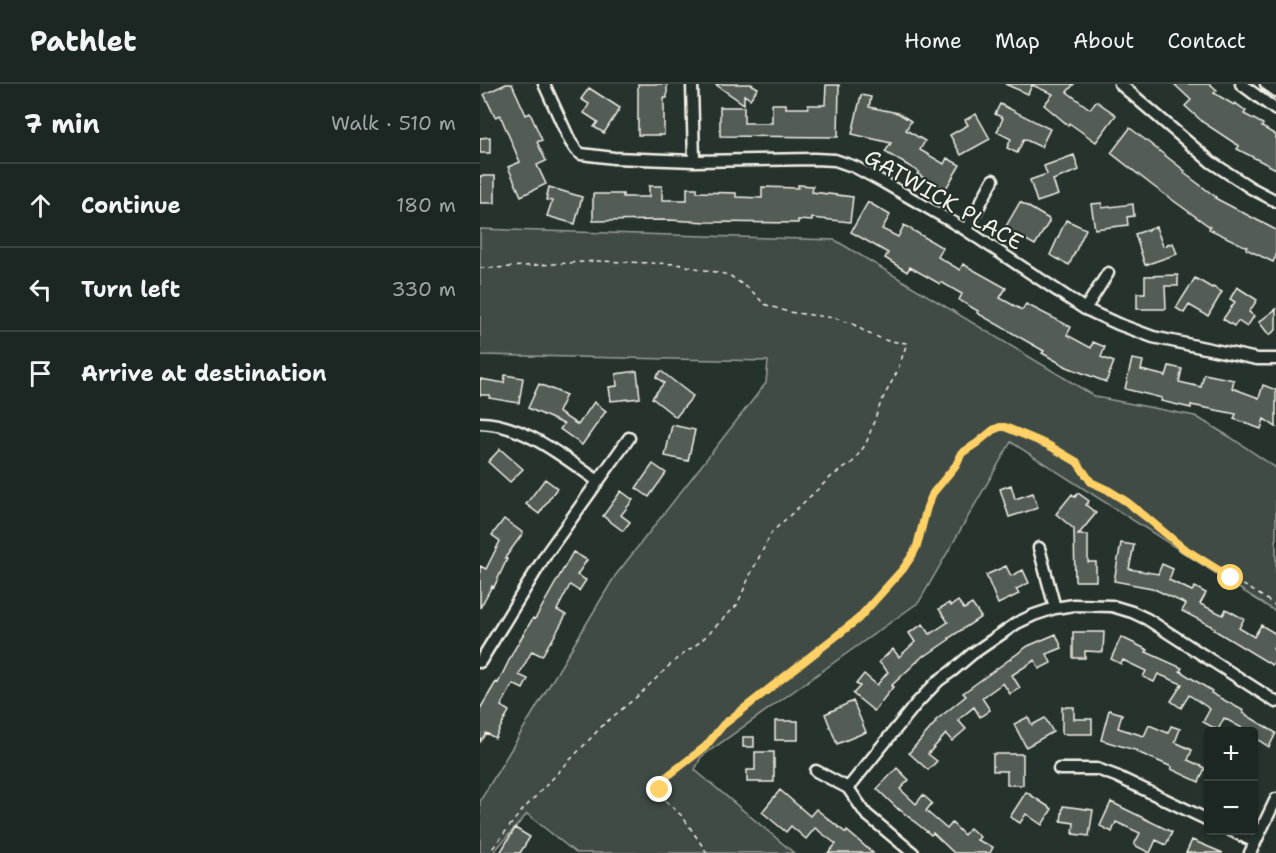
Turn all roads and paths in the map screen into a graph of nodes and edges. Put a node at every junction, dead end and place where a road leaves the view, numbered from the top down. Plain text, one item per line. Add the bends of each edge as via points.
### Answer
1 (544, 84) edge
2 (692, 84) edge
3 (1120, 84) edge
4 (1241, 84) edge
5 (1266, 84) edge
6 (1276, 91) edge
7 (1276, 110) edge
8 (694, 161) junction
9 (993, 180) dead end
10 (1276, 201) edge
11 (966, 230) junction
12 (480, 268) edge
13 (1108, 273) dead end
14 (1086, 309) junction
15 (1276, 359) edge
16 (480, 423) edge
17 (629, 438) dead end
18 (598, 481) junction
19 (1039, 548) dead end
20 (1276, 606) edge
21 (1055, 608) junction
22 (480, 662) edge
23 (1276, 702) edge
24 (1059, 769) dead end
25 (816, 771) dead end
26 (848, 788) junction
27 (1276, 799) edge
28 (1204, 818) edge
29 (1235, 835) edge
30 (1253, 848) edge
31 (489, 853) edge
32 (707, 853) edge
33 (913, 853) edge

1 - 8 street, GATWICK PLACE via 570,141 581,154
2 - 8 street
3 - 10 street via 1211,162
4 - 7 street
5 - 6 street
8 - 11 street, GATWICK PLACE via 835,160 855,167
9 - 11 street
11 - 14 street, GATWICK PLACE
12 - 31 path via 597,261 677,264 729,276 764,304 788,312 835,318 888,341 907,343 866,444 852,463 832,476 772,532 737,605 604,724 519,814
13 - 14 street
14 - 15 street, GATWICK PLACE via 1153,337 1257,359
16 - 18 street via 510,428 532,438
17 - 18 street
18 - 22 street via 547,553
19 - 21 street
20 - 32 path via 1217,571 1127,502 1091,482 1077,462 1005,427 993,430 962,453 933,493 913,554 858,619 723,725 705,747 660,784 662,797 683,817
21 - 23 street via 1112,606 1139,615
21 - 26 street via 1017,623 938,681
24 - 28 street via 1107,773
25 - 26 street
26 - 33 street via 866,814
27 - 30 street
29 - 30 street

